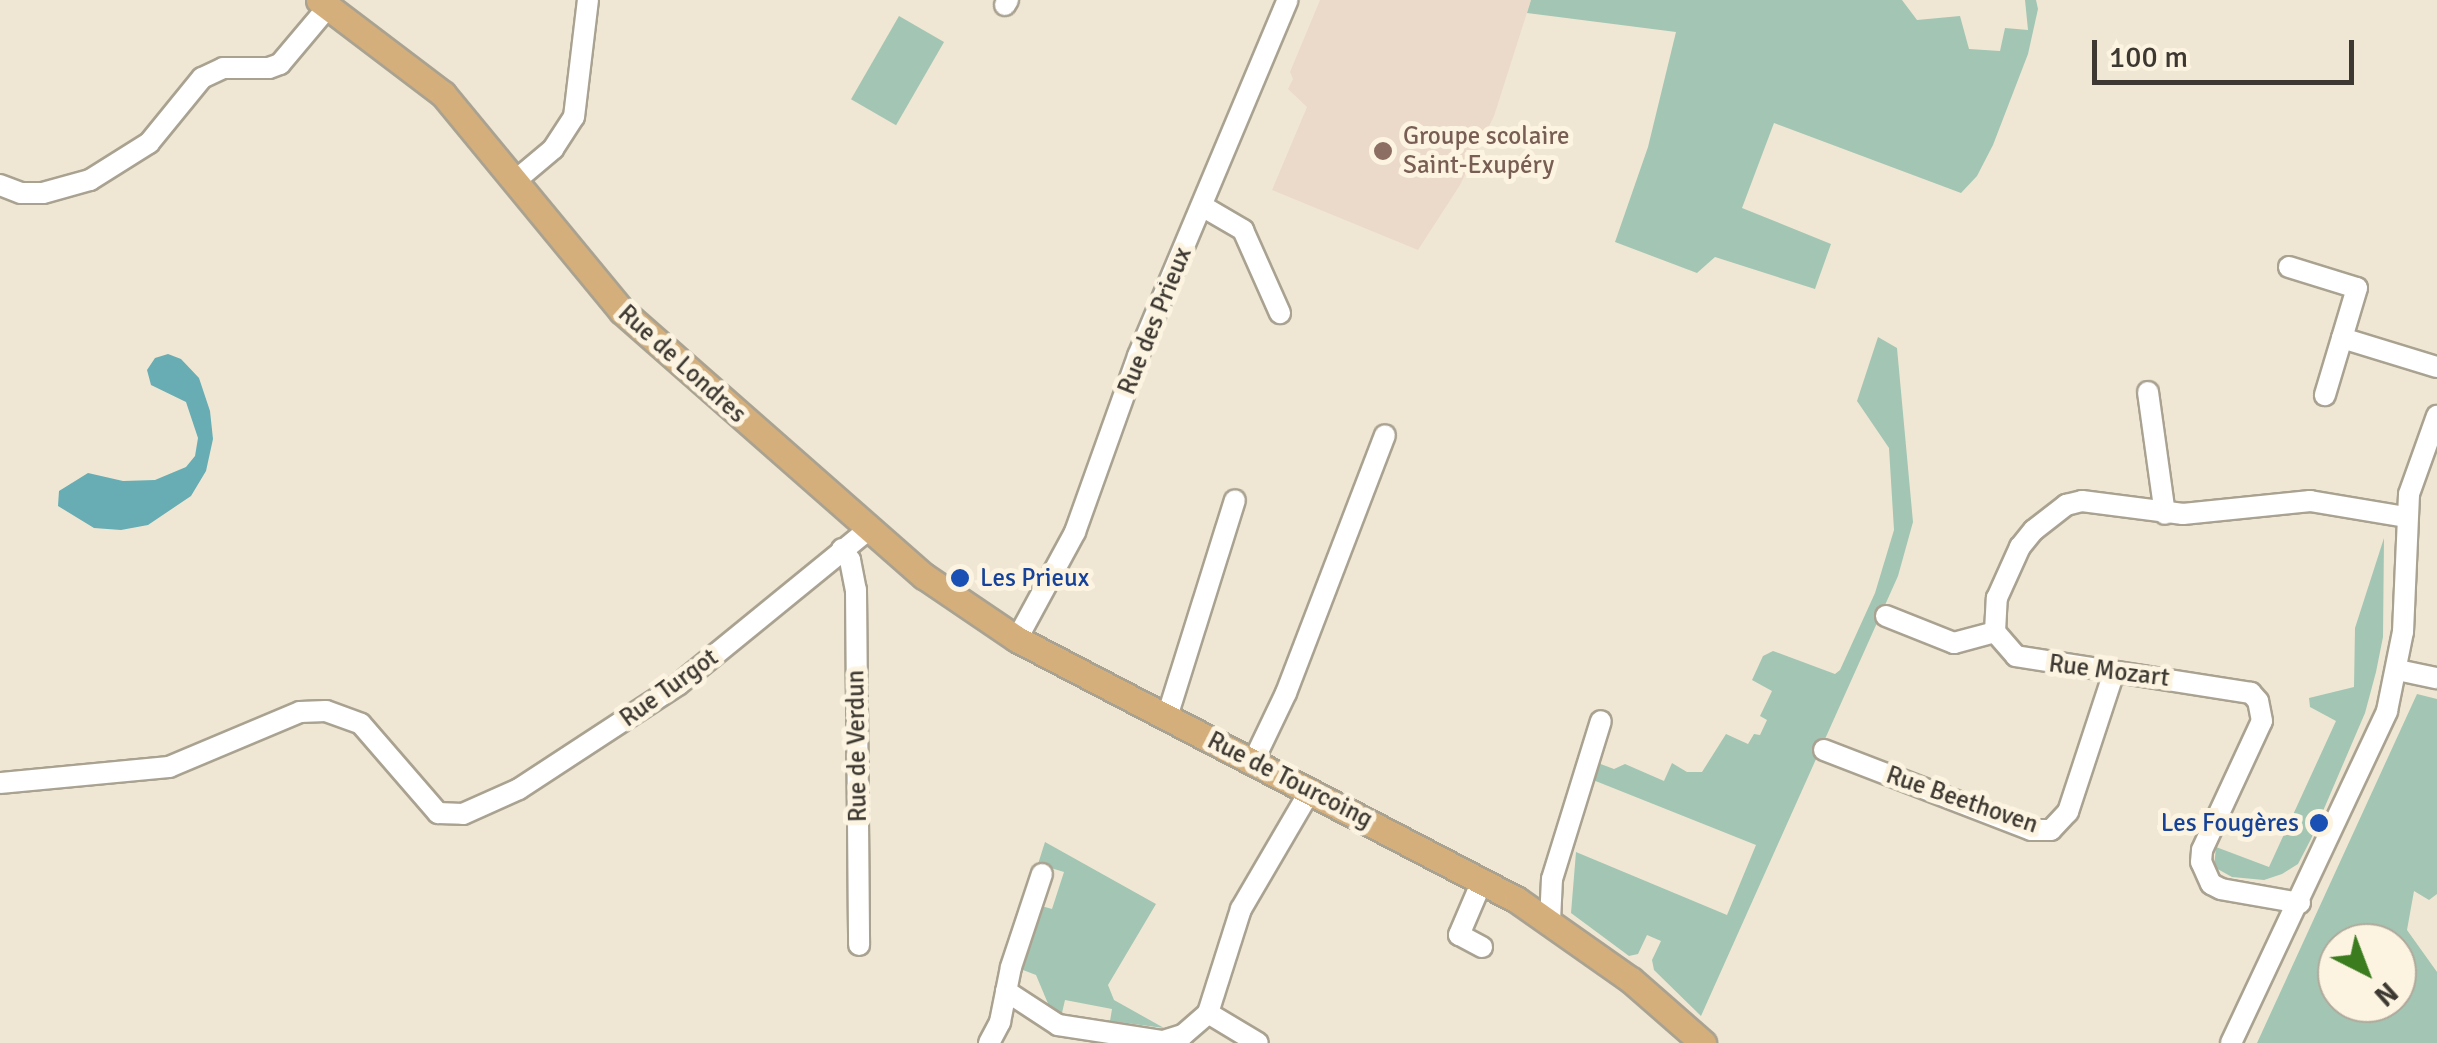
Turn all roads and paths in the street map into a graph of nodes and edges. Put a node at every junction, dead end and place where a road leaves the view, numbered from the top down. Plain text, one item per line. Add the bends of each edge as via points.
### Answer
1 (588, 0) edge
2 (1288, 0) edge
3 (323, 3) edge
4 (516, 181) junction
5 (0, 185) edge
6 (1202, 206) junction
7 (2290, 268) dead end
8 (1280, 313) dead end
9 (2342, 338) junction
10 (2437, 367) edge
11 (2148, 392) dead end
12 (2325, 395) dead end
13 (2437, 416) edge
14 (1385, 435) dead end
15 (1235, 500) dead end
16 (2164, 514) junction
17 (2406, 518) junction
18 (869, 528) junction
19 (842, 549) junction
20 (1886, 616) dead end
21 (1995, 632) junction
22 (1017, 639) junction
23 (2398, 670) junction
24 (2114, 672) junction
25 (2437, 678) edge
26 (1167, 716) junction
27 (1600, 721) dead end
28 (1824, 750) dead end
29 (1254, 762) junction
30 (0, 782) edge
31 (1310, 791) junction
32 (1042, 874) dead end
33 (1482, 881) junction
34 (2300, 903) junction
35 (1550, 921) junction
36 (859, 945) dead end
37 (1482, 947) dead end
38 (1006, 991) junction
39 (1208, 1013) junction
40 (989, 1043) edge
41 (1258, 1043) edge
42 (1703, 1043) edge
43 (2231, 1043) edge

1 - 4 street via 574,117 553,149
2 - 6 street, Rue des Prieux
3 - 4 main road, Rue de Londres via 443,94
3 - 5 street via 280,64 224,68 202,78 148,143 90,180 43,193
4 - 18 main road, Rue de Londres via 632,321
6 - 8 street via 1243,230
6 - 22 street, Rue des Prieux via 1138,356 1075,532
7 - 9 street via 2357,288
9 - 10 street
9 - 12 street
11 - 16 street
13 - 17 street
14 - 29 street
15 - 26 street
16 - 17 street via 2291,501
16 - 21 street via 2098,500 2066,505 2050,516 2010,565 1997,598
17 - 23 street
18 - 19 street, Rue Turgot
18 - 22 main road, Rue de Tourcoing via 924,576
19 - 30 street, Rue Turgot via 678,685 478,809 449,816 428,805 361,724 326,710 300,712 168,767
19 - 36 street, Rue de Verdun via 856,590
20 - 21 street via 1954,643
21 - 24 street, Rue Mozart via 2006,649 2031,661
22 - 26 main road, Rue de Tourcoing
23 - 25 street
23 - 34 street via 2377,734
24 - 28 street, Rue Beethoven via 2068,812 2050,830 2031,830
24 - 34 street, Rue Mozart via 2240,688 2258,702 2262,721 2201,862 2221,889
26 - 29 main road, Rue de Tourcoing
27 - 35 street via 1576,822 1552,879
29 - 31 main road, Rue de Tourcoing
31 - 33 main road, Rue de Tourcoing
31 - 39 street via 1241,909
32 - 38 street
33 - 35 main road, Rue de Tourcoing
33 - 37 street via 1459,935
34 - 43 street
35 - 42 main road, Rue de Tourcoing via 1666,1007
38 - 39 street via 1051,1022 1143,1040 1183,1035
38 - 40 street
39 - 41 street

